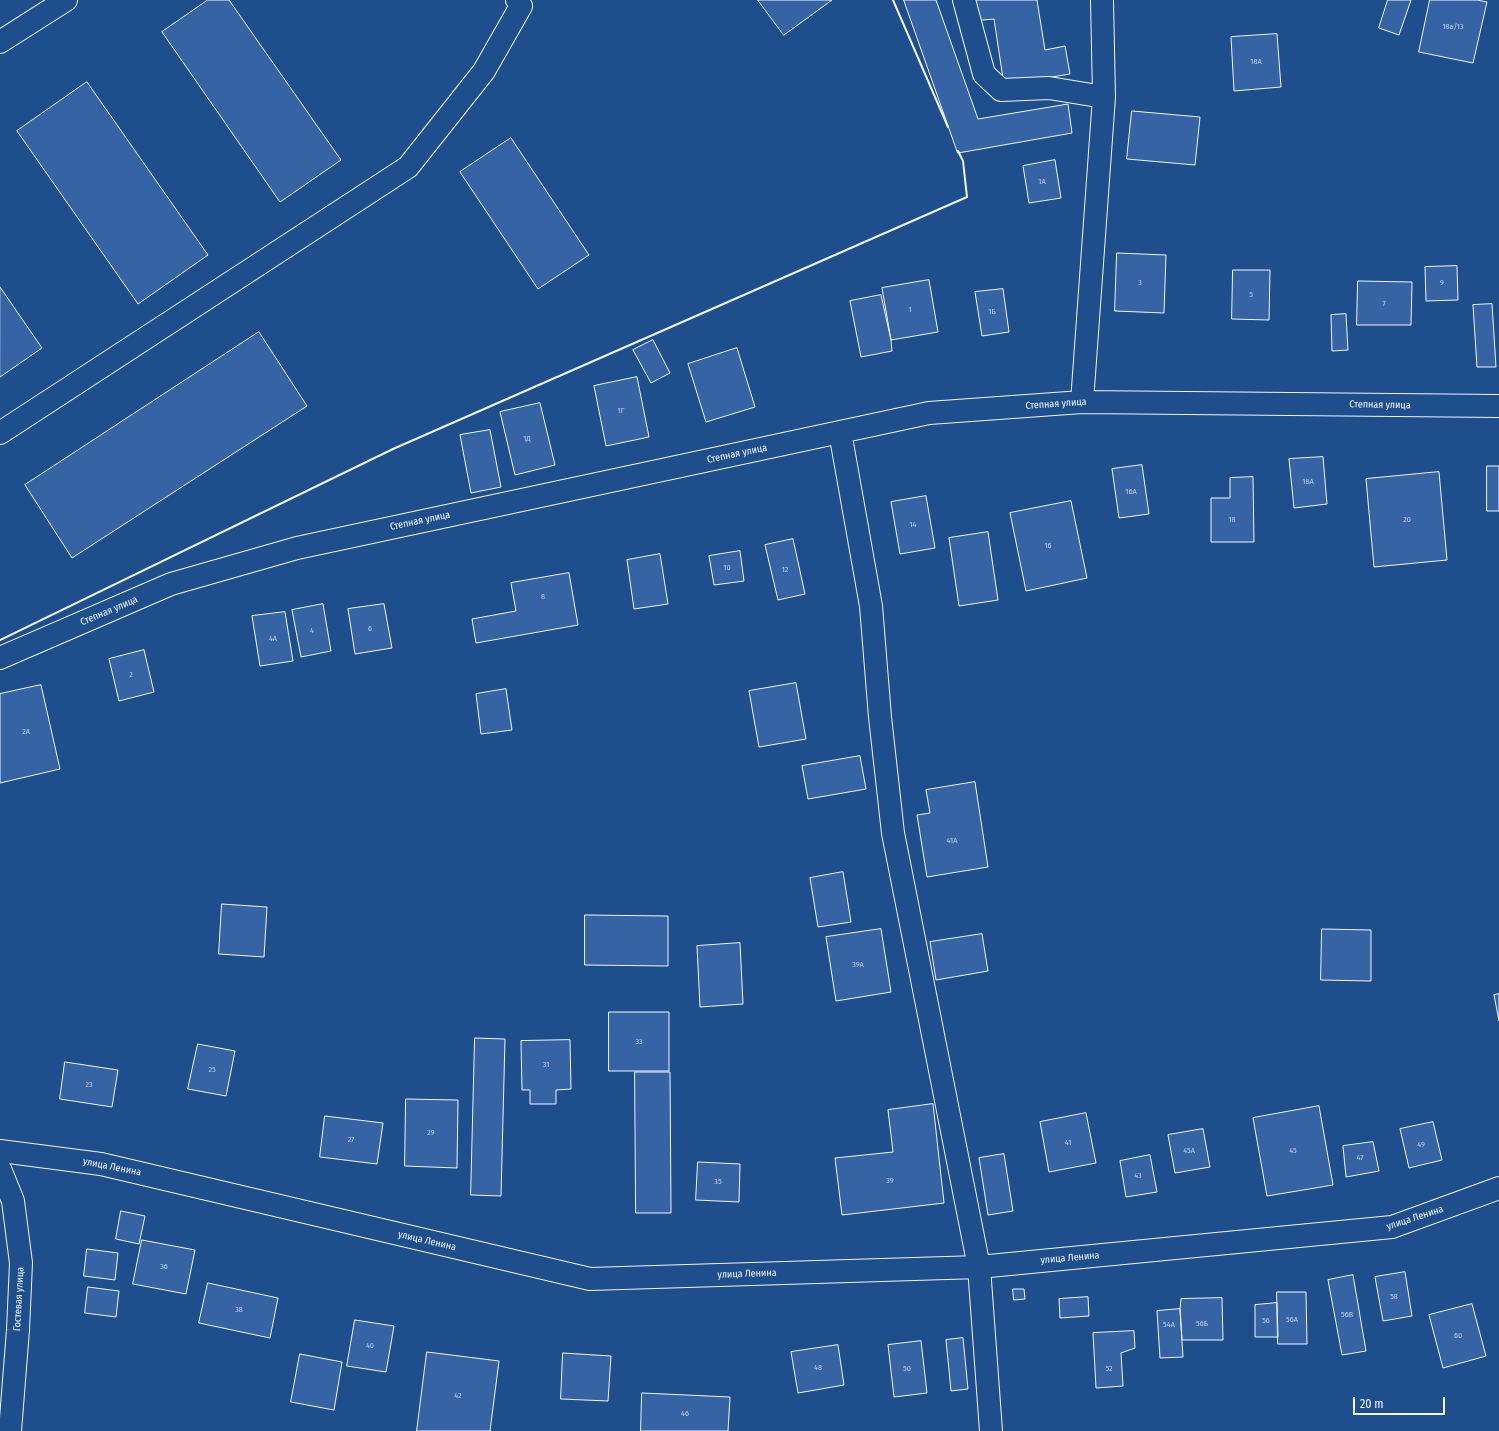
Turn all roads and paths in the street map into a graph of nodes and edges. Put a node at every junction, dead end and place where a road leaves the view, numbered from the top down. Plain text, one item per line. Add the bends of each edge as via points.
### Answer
1 (66, 0) edge
2 (964, 0) edge
3 (1102, 0) edge
4 (522, 2) edge
5 (0, 42) edge
6 (1104, 96) junction
7 (1082, 402) junction
8 (1499, 406) edge
9 (840, 432) junction
10 (0, 433) edge
11 (0, 658) edge
12 (0, 1151) edge
13 (0, 1169) edge
14 (1499, 1188) edge
15 (979, 1267) junction
16 (10, 1431) edge
17 (991, 1431) edge

1 - 5 street
2 - 6 street via 984,74 1001,90 1049,88
3 - 6 street
4 - 10 street via 484,71 408,167
6 - 7 street
7 - 8 street, Степная улица
7 - 9 street, Степная улица via 929,413
9 - 11 street, Степная улица via 297,548 171,584
9 - 15 street via 871,606 893,832
12 - 15 street, улица Ленина via 101,1164 590,1279
13 - 16 street, Гостевая улица via 13,1201 21,1264
14 - 15 street, улица Ленина via 1392,1227
15 - 17 street

